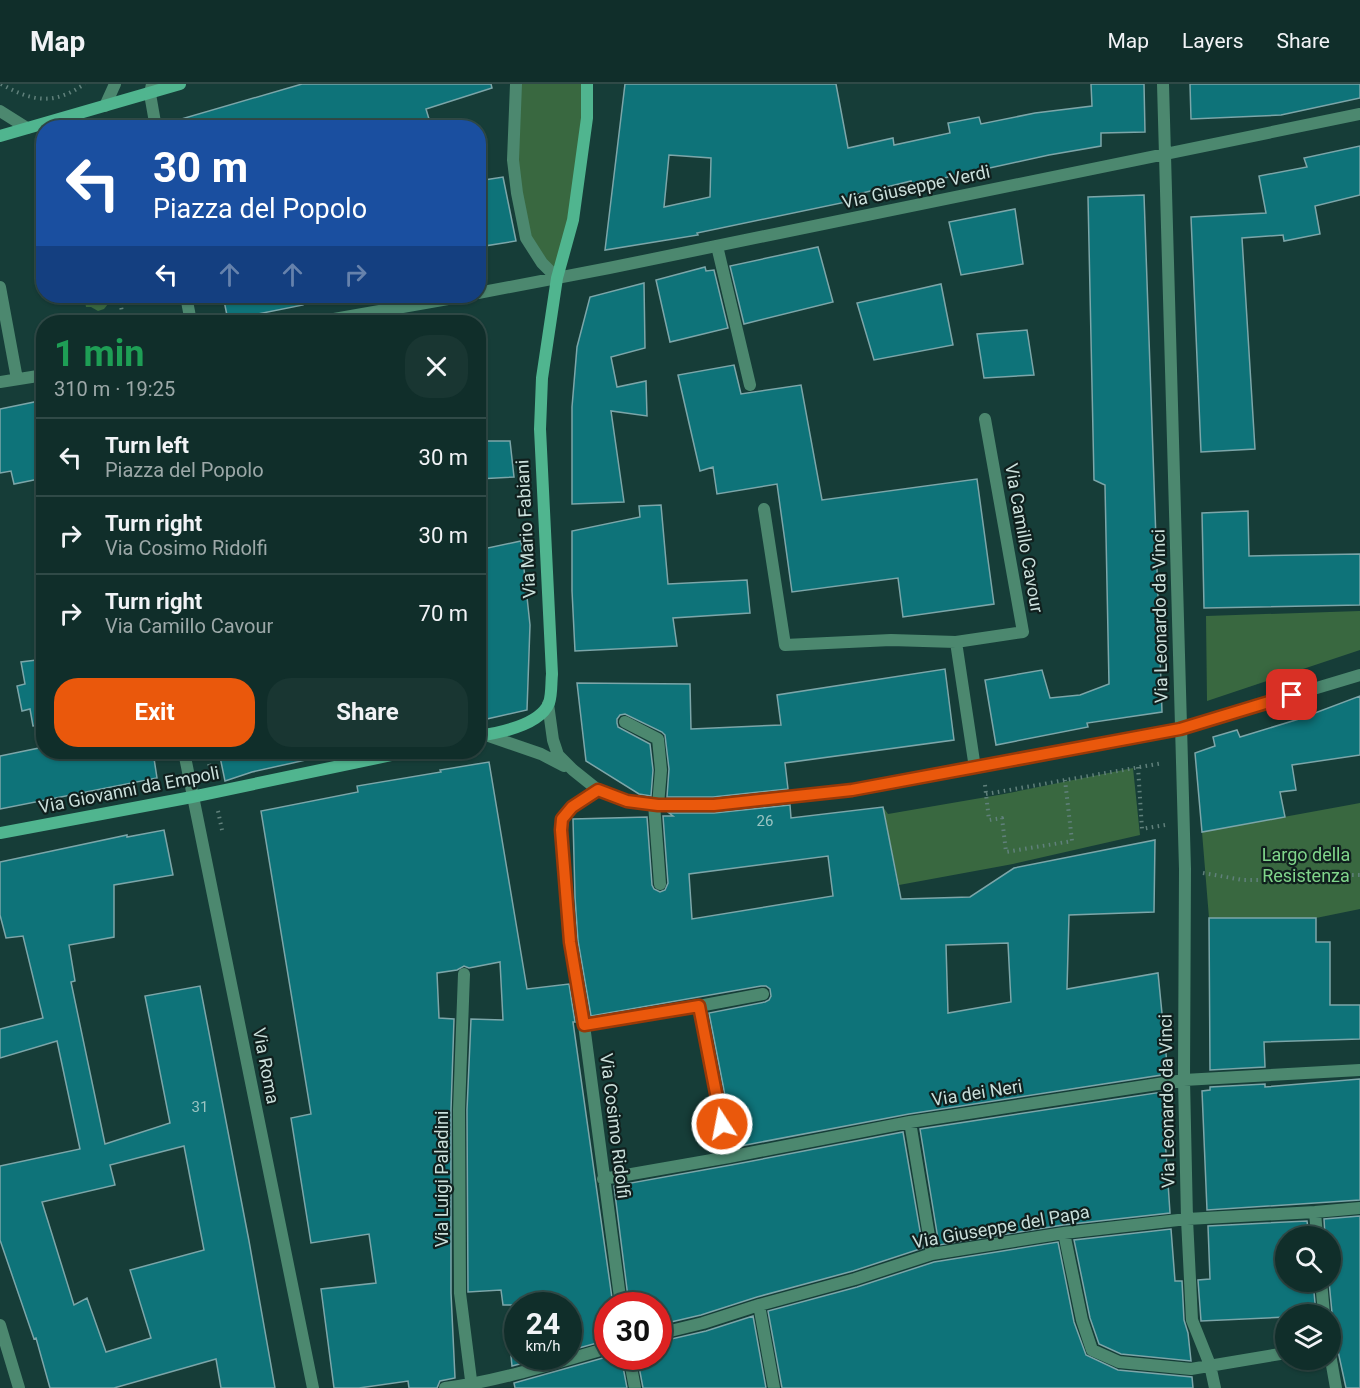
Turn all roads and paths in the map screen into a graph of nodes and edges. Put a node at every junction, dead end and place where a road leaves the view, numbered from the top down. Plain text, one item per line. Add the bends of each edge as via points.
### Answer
1 (1, 84) edge
2 (85, 84) edge
3 (115, 84) edge
4 (180, 84) edge
5 (516, 84) edge
6 (587, 84) edge
7 (1163, 84) edge
8 (151, 89) edge
9 (105, 106) junction
10 (0, 111) edge
11 (1360, 114) edge
12 (55, 120) edge
13 (155, 120) edge
14 (36, 125) edge
15 (27, 128) junction
16 (0, 136) edge
17 (1165, 153) junction
18 (717, 246) junction
19 (557, 278) junction
20 (0, 287) edge
21 (486, 291) edge
22 (425, 303) edge
23 (357, 315) edge
24 (36, 376) edge
25 (17, 379) junction
26 (0, 382) edge
27 (750, 385) dead end
28 (985, 419) dead end
29 (764, 509) dead end
30 (956, 642) junction
31 (1360, 675) edge
32 (548, 704) junction
33 (625, 722) dead end
34 (1180, 729) junction
35 (486, 735) edge
36 (486, 737) edge
37 (185, 759) edge
38 (373, 759) edge
39 (1181, 759) junction
40 (978, 767) junction
41 (1138, 767) junction
42 (573, 770) junction
43 (1065, 780) junction
44 (598, 790) junction
45 (986, 794) junction
46 (192, 797) junction
47 (656, 804) junction
48 (1183, 822) junction
49 (0, 833) edge
50 (1185, 869) junction
51 (1360, 875) edge
52 (660, 884) dead end
53 (464, 974) dead end
54 (763, 994) dead end
55 (699, 1006) junction
56 (584, 1025) junction
57 (1360, 1070) edge
58 (1184, 1080) junction
59 (910, 1122) junction
60 (729, 1157) junction
61 (603, 1179) junction
62 (1360, 1208) edge
63 (1315, 1212) junction
64 (1187, 1219) junction
65 (1316, 1226) edge
66 (1064, 1233) junction
67 (932, 1254) junction
68 (619, 1292) edge
69 (759, 1305) junction
70 (0, 1325) edge
71 (672, 1331) edge
72 (594, 1352) edge
73 (1275, 1355) edge
74 (1210, 1365) junction
75 (632, 1370) edge
76 (1333, 1370) edge
77 (471, 1386) edge
78 (19, 1388) edge
79 (313, 1388) edge
80 (445, 1388) edge
81 (635, 1388) edge
82 (774, 1388) edge
83 (1215, 1388) edge
84 (1336, 1388) edge

1 - 2 path via 21,95 47,99
3 - 9 street
4 - 8 main road
5 - 19 street via 513,160 526,238
6 - 19 main road, Via Mario Fabiani via 587,118 573,220
7 - 17 street, Via Leonardo da Vinci
8 - 9 main road
8 - 13 street
9 - 12 main road
10 - 15 street
11 - 17 street, Via Giuseppe Verdi
14 - 15 main road
15 - 16 main road
17 - 18 street, Via Giuseppe Verdi
17 - 34 street, Via Leonardo da Vinci
18 - 19 street, Via Giuseppe Verdi
18 - 27 street
19 - 21 street, Via Giuseppe Verdi
19 - 32 main road, Via Mario Fabiani via 542,378 540,429 552,674
20 - 25 street
22 - 23 street
24 - 25 street
25 - 26 street
28 - 30 street, Via Camillo Cavour via 1023,632
29 - 30 street, Via Camillo Cavour via 785,645 891,640
30 - 40 street
31 - 34 street
32 - 35 main road via 532,721
32 - 42 street, Via Mario Fabiani via 558,755
33 - 47 street via 658,739 661,771
34 - 39 street, Via Leonardo da Vinci
34 - 40 street
36 - 42 street via 541,754
37 - 46 street, Via Roma
38 - 46 main road, Via Giovanni da Empoli
39 - 41 path
39 - 48 street, Via Leonardo da Vinci
40 - 45 path
40 - 47 street via 852,790 714,805
41 - 43 path
41 - 48 path via 1142,829
42 - 44 street
43 - 45 path
43 - 45 path via 1072,841 1061,843 1006,852 1002,818 989,820
44 - 47 street via 627,801
44 - 56 street, Via Cosimo Ridolfi via 572,807 562,819 561,830 570,942
46 - 49 main road, Via Giovanni da Empoli
46 - 79 street, Via Roma
47 - 52 street
48 - 50 street, Via Leonardo da Vinci
50 - 51 path via 1243,880
50 - 58 street, Via Leonardo da Vinci
53 - 77 street, Via Luigi Paladini via 459,1110 460,1293
54 - 55 street
55 - 56 street
55 - 60 street
56 - 61 street, Via Cosimo Ridolfi
57 - 58 street, Via dei Neri
58 - 59 street, Via dei Neri
58 - 64 street, Via Leonardo da Vinci
59 - 60 street, Via dei Neri
59 - 67 street
60 - 61 street, Via dei Neri
61 - 68 street, Via Cosimo Ridolfi
62 - 63 street, Via Giuseppe del Papa
63 - 64 street, Via Giuseppe del Papa
63 - 65 street
64 - 66 street, Via Giuseppe del Papa
64 - 74 street, Via Leonardo da Vinci via 1192,1320
66 - 67 street, Via Giuseppe del Papa
66 - 74 street via 1092,1350 1119,1362 1191,1369
67 - 69 street, Via Giuseppe del Papa
69 - 71 street, Via Giuseppe del Papa
69 - 82 street
70 - 78 street
72 - 77 street
73 - 74 street
74 - 83 street, Via Leonardo da Vinci
75 - 81 street
76 - 84 street
77 - 80 street

